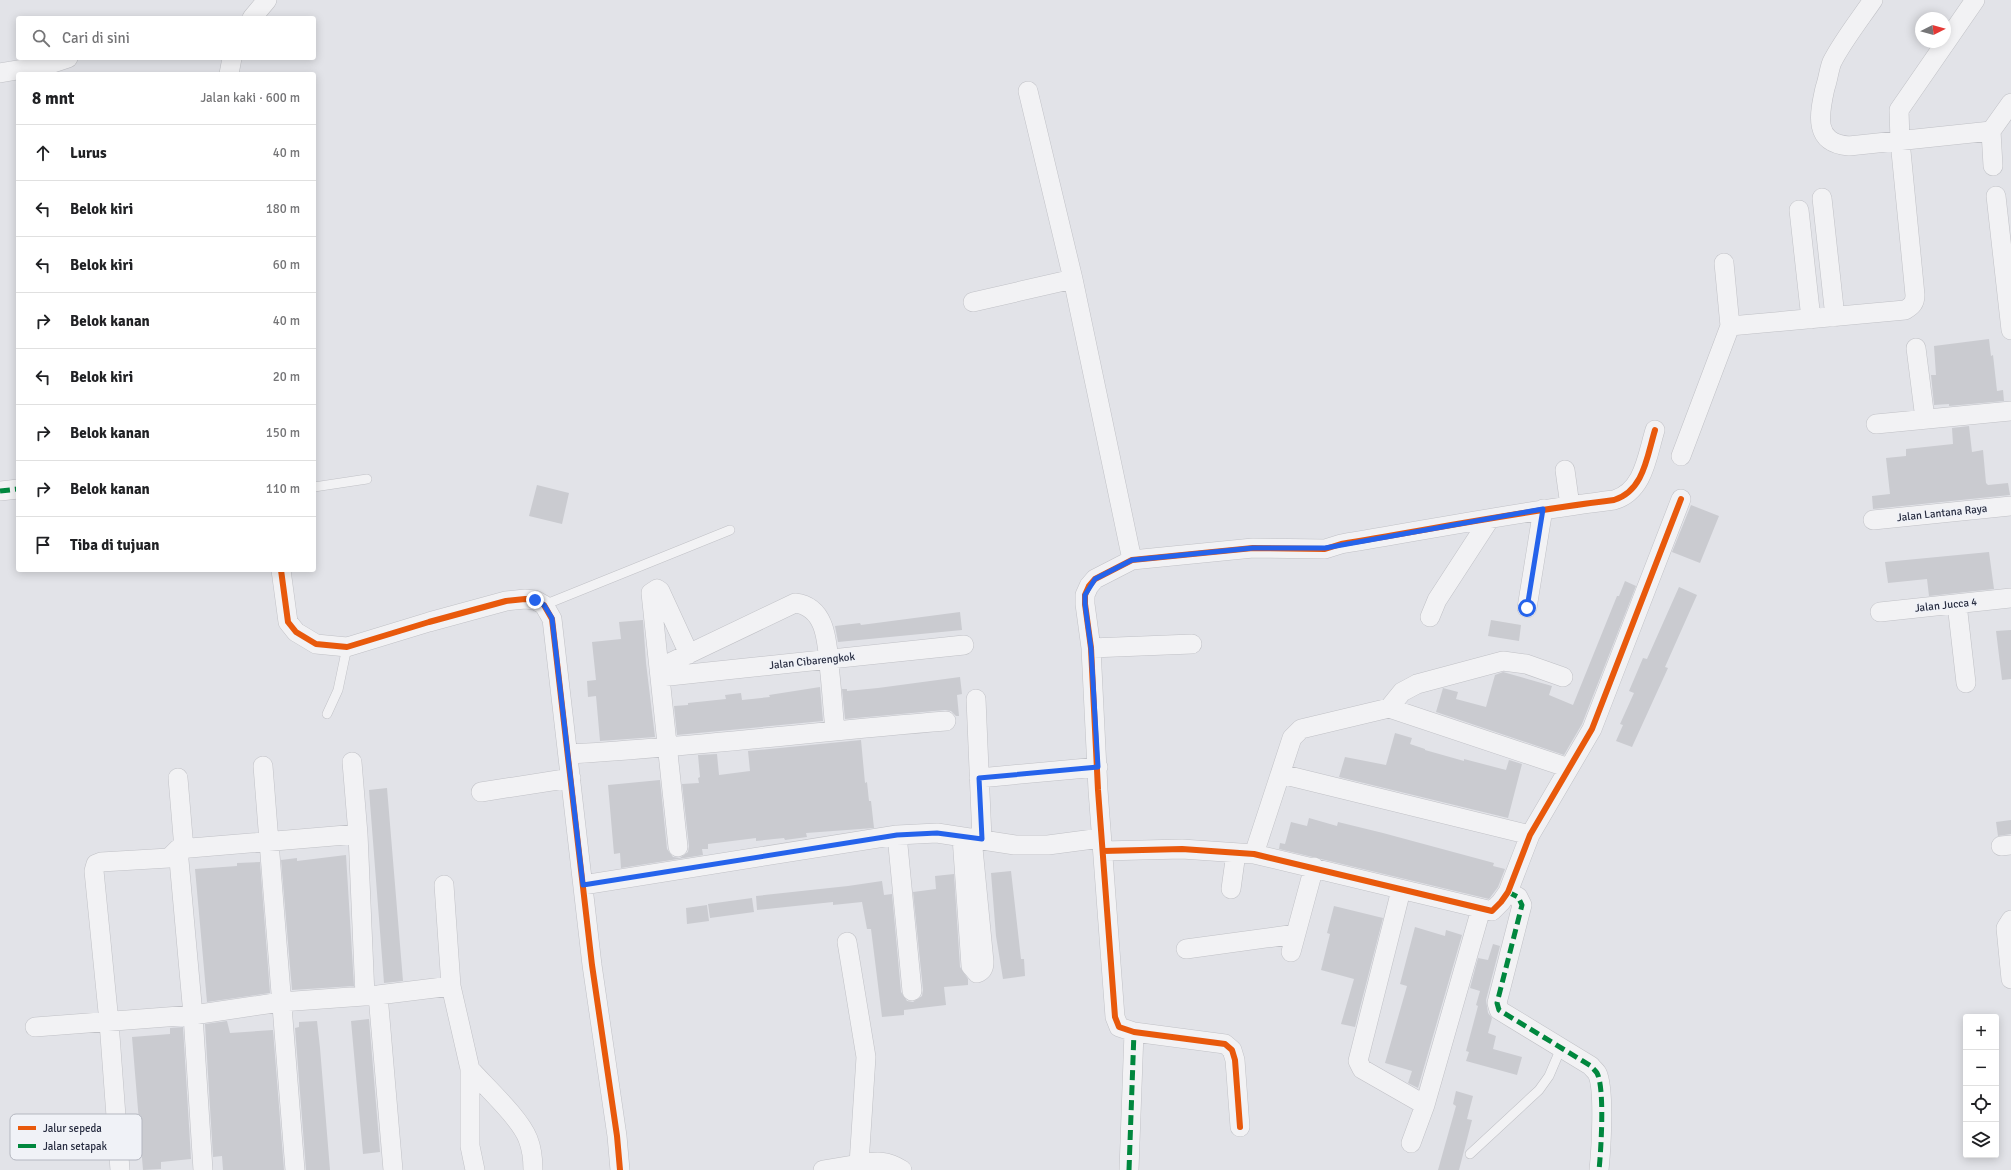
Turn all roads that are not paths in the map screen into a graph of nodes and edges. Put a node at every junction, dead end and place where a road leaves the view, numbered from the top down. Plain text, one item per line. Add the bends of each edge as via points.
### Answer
1 (267, 0) edge
2 (1873, 0) edge
3 (1975, 0) edge
4 (254, 16) edge
5 (63, 60) edge
6 (232, 60) edge
7 (229, 72) edge
8 (0, 73) edge
9 (1028, 91) dead end
10 (2011, 103) edge
11 (1991, 131) junction
12 (1900, 141) junction
13 (1993, 166) dead end
14 (1996, 196) dead end
15 (1822, 198) dead end
16 (1799, 210) dead end
17 (1724, 263) dead end
18 (1073, 279) junction
19 (973, 302) dead end
20 (1835, 317) junction
21 (1811, 319) junction
22 (1730, 326) junction
23 (2011, 330) edge
24 (1916, 348) dead end
25 (2011, 411) edge
26 (1925, 419) junction
27 (1876, 424) dead end
28 (1655, 430) dead end
29 (1681, 456) dead end
30 (1565, 470) dead end
31 (367, 479) dead end
32 (316, 487) edge
33 (16, 489) edge
34 (0, 491) edge
35 (1681, 499) dead end
36 (1570, 506) junction
37 (2011, 506) edge
38 (1543, 509) junction
39 (1489, 520) junction
40 (1873, 520) dead end
41 (730, 530) dead end
42 (1132, 560) junction
43 (281, 572) edge
44 (2011, 598) edge
45 (1957, 604) junction
46 (544, 605) junction
47 (1527, 608) dead end
48 (1880, 612) dead end
49 (1430, 617) dead end
50 (1192, 644) dead end
51 (964, 645) dead end
52 (347, 647) junction
53 (1091, 648) junction
54 (689, 654) junction
55 (828, 659) junction
56 (659, 673) junction
57 (1563, 677) dead end
58 (1966, 683) dead end
59 (976, 699) dead end
60 (1389, 708) junction
61 (327, 714) dead end
62 (946, 721) dead end
63 (835, 730) junction
64 (667, 748) junction
65 (568, 754) junction
66 (352, 762) dead end
67 (263, 766) dead end
68 (1098, 767) junction
69 (1569, 768) junction
70 (1281, 774) junction
71 (178, 778) dead end
72 (571, 778) junction
73 (979, 778) junction
74 (481, 792) dead end
75 (358, 834) junction
76 (897, 835) junction
77 (1530, 835) junction
78 (972, 838) junction
79 (270, 843) junction
80 (1102, 845) junction
81 (678, 847) dead end
82 (181, 849) junction
83 (1245, 854) junction
84 (1314, 867) junction
85 (444, 885) dead end
86 (583, 885) junction
87 (1232, 889) dead end
88 (1401, 890) junction
89 (1508, 892) junction
90 (1481, 909) junction
91 (2011, 920) edge
92 (847, 942) dead end
93 (1186, 949) dead end
94 (2011, 979) edge
95 (451, 986) junction
96 (912, 991) dead end
97 (372, 995) junction
98 (281, 1002) junction
99 (192, 1015) junction
100 (109, 1022) junction
101 (35, 1027) dead end
102 (1134, 1032) junction
103 (1561, 1048) junction
104 (470, 1069) junction
105 (1425, 1105) junction
106 (116, 1114) edge
107 (1240, 1127) dead end
108 (1411, 1143) dead end
109 (1470, 1154) dead end
110 (119, 1160) edge
111 (859, 1164) junction
112 (120, 1170) edge
113 (203, 1170) edge
114 (295, 1170) edge
115 (393, 1170) edge
116 (475, 1170) edge
117 (533, 1170) edge
118 (620, 1170) edge
119 (823, 1170) edge
120 (902, 1170) edge
121 (1129, 1170) edge
122 (1599, 1170) edge

1 - 4 street
2 - 12 street via 1832,62 1820,108 1820,121 1822,131 1828,139 1845,146
3 - 12 street via 1901,106
5 - 8 street via 47,66
6 - 7 street
9 - 18 street
10 - 11 street
11 - 12 street
11 - 13 street
12 - 20 street via 1915,301 1905,310
14 - 23 street
15 - 20 street
16 - 21 street
17 - 22 street
18 - 19 street
18 - 42 street
20 - 21 street
21 - 22 street
22 - 29 street
24 - 26 street
25 - 26 street
26 - 27 street
28 - 36 street via 1640,479 1632,491 1625,497 1614,500
30 - 36 street
31 - 32 lane
33 - 34 street
35 - 69 street via 1592,729
36 - 38 street
37 - 40 street, Jalan Lantana Raya
38 - 39 street
38 - 47 street
39 - 42 street via 1325,548 1253,548
39 - 49 street via 1437,600
41 - 46 lane
42 - 53 street via 1095,579 1089,586 1085,604
43 - 52 street via 288,622 296,632 316,644
44 - 45 street, Jalan Jucca 4
45 - 48 street, Jalan Jucca 4
45 - 58 street
46 - 52 street via 525,598 506,601
46 - 65 street via 552,618
50 - 53 street
51 - 55 street, Jalan Cibarengkok
52 - 61 lane via 338,690
53 - 68 street
54 - 55 street via 795,603 804,604 812,609 820,620 826,635
54 - 56 street
54 - 56 street via 660,591 653,591 651,593
55 - 56 street, Jalan Cibarengkok
55 - 63 street
56 - 64 street
57 - 60 street via 1526,664 1497,662 1417,684 1402,692
59 - 73 street
60 - 69 street
60 - 70 street via 1300,729 1295,733
62 - 63 street
63 - 64 street
64 - 65 street
64 - 81 street
65 - 72 street
66 - 75 street
67 - 79 street
68 - 73 street
68 - 80 street
69 - 77 street
70 - 77 street
70 - 83 street
71 - 82 street
72 - 74 street
72 - 86 street
73 - 78 street
75 - 79 street
75 - 97 street
76 - 78 street via 937,833
76 - 86 street
76 - 96 street
77 - 89 street
78 - 78 street via 984,962 984,968 977,973 971,966
78 - 80 street via 1016,845
79 - 82 street
79 - 98 street
80 - 83 street
80 - 102 street via 1115,1017 1119,1027
82 - 99 street
82 - 100 street via 168,858 96,864 94,871
83 - 84 street
83 - 87 street
84 - 88 street
84 - 93 street via 1294,943
85 - 95 street
86 - 118 street
88 - 90 street
88 - 105 street via 1358,1060 1362,1068
89 - 90 street via 1492,911
89 - 103 street via 1518,897 1522,905 1497,1002 1499,1010
90 - 105 street
91 - 94 street via 2006,928
92 - 111 street via 866,1057
95 - 97 street
95 - 104 street
97 - 98 street
97 - 115 street
98 - 99 street
98 - 114 street
99 - 100 street
99 - 113 street
100 - 101 street
100 - 106 street
102 - 107 street via 1225,1044 1232,1050
102 - 121 street
103 - 109 lane via 1549,1076 1539,1090
103 - 122 street via 1591,1066 1600,1084
104 - 116 street via 470,1146
104 - 117 street via 522,1126 528,1139
105 - 108 street
110 - 112 street
111 - 119 street
111 - 120 street via 880,1160

